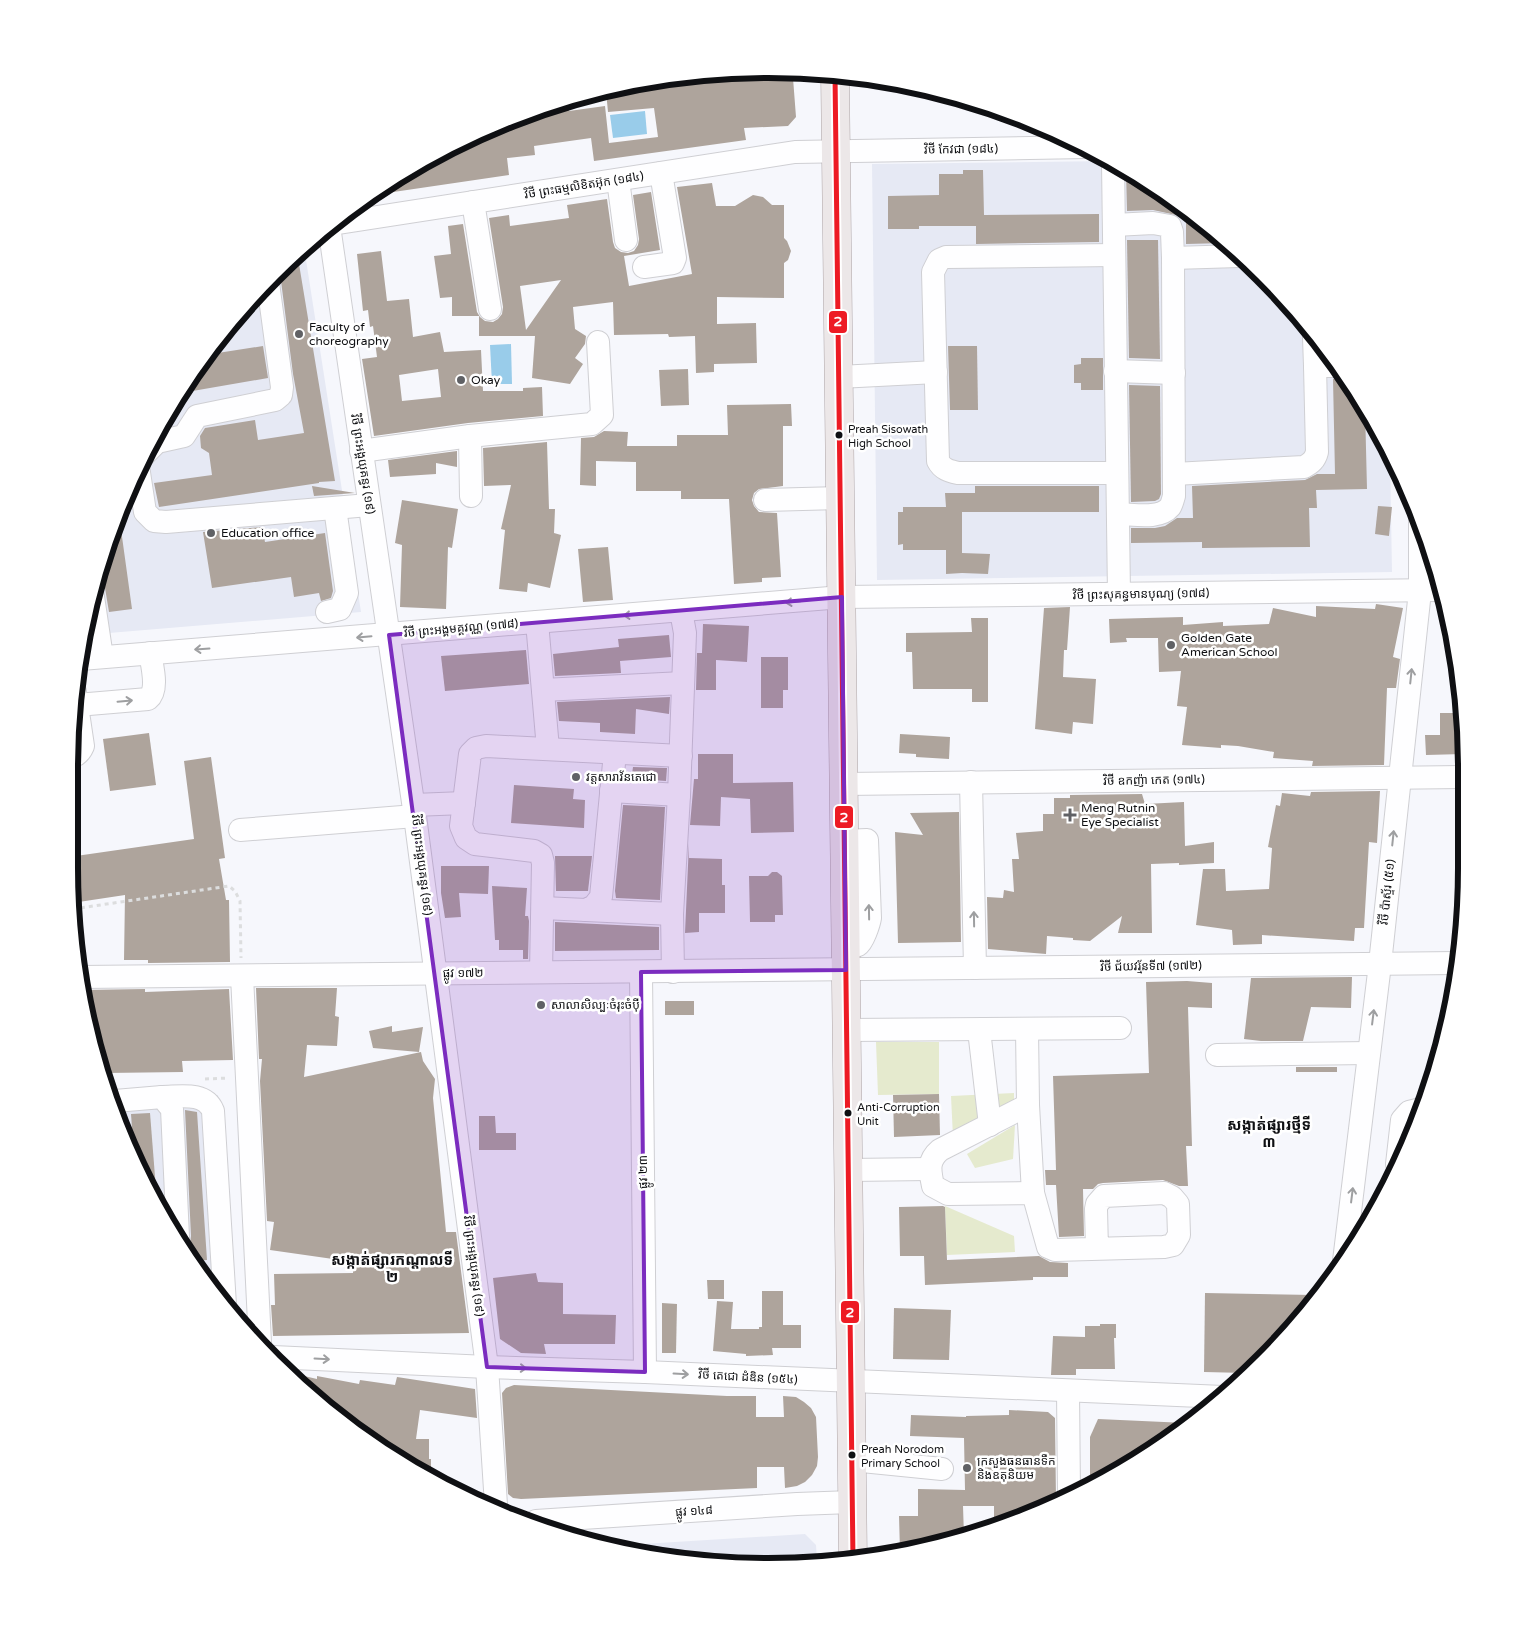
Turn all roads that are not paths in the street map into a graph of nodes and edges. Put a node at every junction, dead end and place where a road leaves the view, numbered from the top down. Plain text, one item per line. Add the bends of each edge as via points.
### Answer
1 (835, 81) edge
2 (1069, 147) edge
3 (836, 150) junction
4 (1113, 171) edge
5 (661, 173) junction
6 (618, 180) junction
7 (473, 202) junction
8 (344, 223) edge
9 (1114, 225) junction
10 (331, 234) edge
11 (626, 240) dead end
12 (1114, 255) junction
13 (1230, 256) edge
14 (1173, 258) junction
15 (644, 267) dead end
16 (269, 292) edge
17 (490, 309) dead end
18 (598, 342) dead end
19 (1325, 366) edge
20 (1115, 371) junction
21 (936, 372) junction
22 (1174, 373) junction
23 (839, 377) junction
24 (470, 436) junction
25 (160, 441) edge
26 (361, 451) junction
27 (1117, 473) junction
28 (1174, 474) junction
29 (140, 481) edge
30 (471, 496) dead end
31 (840, 498) junction
32 (765, 500) dead end
33 (369, 505) junction
34 (335, 508) junction
35 (1118, 514) junction
36 (1426, 562) edge
37 (1430, 590) edge
38 (1119, 594) junction
39 (842, 598) junction
40 (681, 611) junction
41 (326, 612) dead end
42 (537, 622) junction
43 (91, 631) edge
44 (389, 634) junction
45 (150, 653) junction
46 (91, 658) edge
47 (683, 683) junction
48 (543, 690) junction
49 (81, 699) edge
50 (79, 720) edge
51 (548, 749) junction
52 (615, 752) junction
53 (78, 753) edge
54 (681, 756) junction
55 (1400, 777) junction
56 (1458, 777) edge
57 (971, 782) junction
58 (844, 784) junction
59 (611, 791) junction
60 (679, 795) junction
61 (464, 803) junction
62 (414, 811) junction
63 (240, 830) dead end
64 (542, 908) junction
65 (586, 910) junction
66 (672, 914) junction
67 (846, 958) junction
68 (1451, 963) edge
69 (1380, 964) junction
70 (975, 968) junction
71 (541, 972) junction
72 (641, 972) junction
73 (673, 972) junction
74 (436, 974) junction
75 (242, 976) junction
76 (86, 977) edge
77 (1120, 1028) dead end
78 (1026, 1029) junction
79 (847, 1030) junction
80 (979, 1030) junction
81 (1369, 1053) junction
82 (1217, 1054) dead end
83 (162, 1097) junction
84 (119, 1102) edge
85 (1028, 1105) junction
86 (1413, 1111) edge
87 (990, 1125) junction
88 (1401, 1141) edge
89 (929, 1169) junction
90 (848, 1170) junction
91 (1033, 1193) junction
92 (177, 1224) edge
93 (1346, 1243) edge
94 (1096, 1249) dead end
95 (219, 1286) edge
96 (260, 1333) edge
97 (283, 1357) edge
98 (487, 1367) junction
99 (645, 1372) junction
100 (851, 1382) junction
101 (1068, 1390) junction
102 (1210, 1396) edge
103 (852, 1460) junction
104 (942, 1469) dead end
105 (1069, 1488) edge
106 (496, 1502) edge
107 (852, 1502) junction
108 (545, 1520) edge
109 (853, 1552) edge

1 - 3 main road
2 - 3 street, វិថី កែវជា (១៨៤)
3 - 5 street, វិថី ព្រះធម្មលិខិតអ៊ុក (១៨៤) via 795,152
3 - 23 main road
4 - 9 street
5 - 6 street, វិថី ព្រះធម្មលិខិតអ៊ុក (១៨៤)
5 - 15 street via 675,258 672,263
6 - 7 street, វិថី ព្រះធម្មលិខិតអ៊ុក (១៨៤)
6 - 11 street
7 - 8 street, វិថី ព្រះធម្មលិខិតអ៊ុក (១៨៤)
7 - 17 street
9 - 12 street
9 - 14 street via 1153,223 1170,226
10 - 26 street, វិថី ព្រះអង្គយុគន្ធរ (១៩)
12 - 20 street
12 - 21 street via 946,257 940,260 933,272
13 - 14 street
14 - 22 street
16 - 25 street via 281,395 275,400 197,416 184,436
18 - 24 street via 602,415 592,424
19 - 28 street via 1317,452 1310,464 1304,467
20 - 22 street
20 - 27 street
21 - 23 street
21 - 27 street via 938,461 942,467 958,473
22 - 28 street
23 - 31 main road
24 - 26 street
24 - 30 street
26 - 33 street, វិថី ព្រះអង្គយុគន្ធរ (១៩)
27 - 35 street
28 - 35 street via 1174,496 1171,506 1163,513
29 - 34 street via 145,512 154,521
31 - 32 street
31 - 39 main road
33 - 34 street
33 - 44 street, វិថី ព្រះអង្គយុគន្ធរ (១៩)
34 - 41 street via 347,593 340,609
35 - 38 street
36 - 37 street, វិថី ប៉ាស្ទ័រ (៥១)
37 - 38 street, វិថី ព្រះសុគន្ធមានបុណ្យ (១៧៨)
55 -> 37 street, វិថី ប៉ាស្ទ័រ (៥១)
38 - 39 street, វិថី ព្រះសុគន្ធមានបុណ្យ (១៧៨)
39 -> 40 street, វិថី ព្រះអង្គមគ្គវណ្ណ (១៧៨)
39 - 58 main road
40 -> 42 street, វិថី ព្រះអង្គមគ្គវណ្ណ (១៧៨)
40 - 47 street via 685,632
42 - 44 street, វិថី ព្រះអង្គមគ្គវណ្ណ (១៧៨)
42 - 48 street
43 - 46 street
44 -> 45 street, វិថី ព្រះអង្គមគ្គវណ្ណ (១៧៨)
44 - 62 street, វិថី ព្រះអង្គយុគន្ធរ (១៩)
45 - 46 street, វិថី ព្រះអង្គមគ្គវណ្ណ (១៧៨)
49 -> 45 street via 148,699 154,690
47 - 48 street
47 - 54 street
48 - 51 street
50 - 53 street via 83,746
51 - 52 street
51 - 61 street via 476,748 470,754
52 - 54 street
52 - 59 street
54 - 60 street
55 - 56 street, វិថី ឧកញ៉ា កេត (១៧៤)
55 - 57 street, វិថី ឧកញ៉ា កេត (១៧៤)
69 -> 55 street, វិថី ប៉ាស្ទ័រ (៥១)
57 - 58 street, វិថី ឧកញ៉ា កេត (១៧៤)
70 -> 57 street
58 - 67 main road
59 - 60 street
59 - 65 street via 601,897
60 - 66 street
61 - 62 street
61 - 64 street via 461,826 466,838 475,844 534,851 541,855
62 - 63 street
62 - 74 street, វិថី ព្រះអង្គយុគន្ធរ (១៩)
64 - 65 street
64 - 71 street
65 - 66 street
66 - 73 street
67 - 70 street, វិថី ជ័យវរ្ម័នទី៧ (១៧២)
67 - 73 street, ផ្លូវ ១៧២
67 - 79 main road
68 - 69 street, វិថី ជ័យវរ្ម័នទី៧ (១៧២)
69 - 70 street, វិថី ជ័យវរ្ម័នទី៧ (១៧២)
81 -> 69 street, វិថី ប៉ាស្ទ័រ (៥១)
71 - 72 street, ផ្លូវ ១៧២
71 - 74 street, ផ្លូវ ១៧២
72 - 73 street, ផ្លូវ ១៧២
72 - 99 street, ផ្លូវ ២៣
74 - 75 street, ផ្លូវ ១៧២
74 - 98 street, វិថី ព្រះអង្គយុគន្ធរ (១៩)
75 - 76 street, ផ្លូវ ១៧២
75 - 96 street
77 - 78 street
78 - 80 street
78 - 85 street
79 - 80 street
79 - 90 main road
80 - 87 street
81 - 82 street
93 -> 81 street, វិថី ប៉ាស្ទ័រ (៥១)
83 - 84 street
83 - 92 street via 172,1109
83 - 95 street via 203,1099 213,1111
85 - 87 street
85 - 91 street
86 - 88 street via 1402,1120
87 - 89 street via 940,1150
89 - 90 street
89 - 91 street via 933,1186 948,1194
90 - 100 main road
91 - 94 street via 1048,1247 1055,1250
97 -> 98 street, វិថី តេជោ ដំឌិន (១៥៤)
98 -> 99 street, វិថី តេជោ ដំឌិន (១៥៤)
98 - 106 street, វិថី ព្រះអង្គយុគន្ធរ (១៩)
99 -> 100 street, វិថី តេជោ ដំឌិន (១៥៤)
100 - 101 street, វិថី តេជោ ដំឌិន (១៥៤)
100 - 103 main road
101 - 102 street, វិថី តេជោ ដំឌិន (១៥៤)
101 - 105 street
103 - 104 street
103 - 107 main road
107 - 108 street, ផ្លូវ ១៤៨
107 - 109 main road

